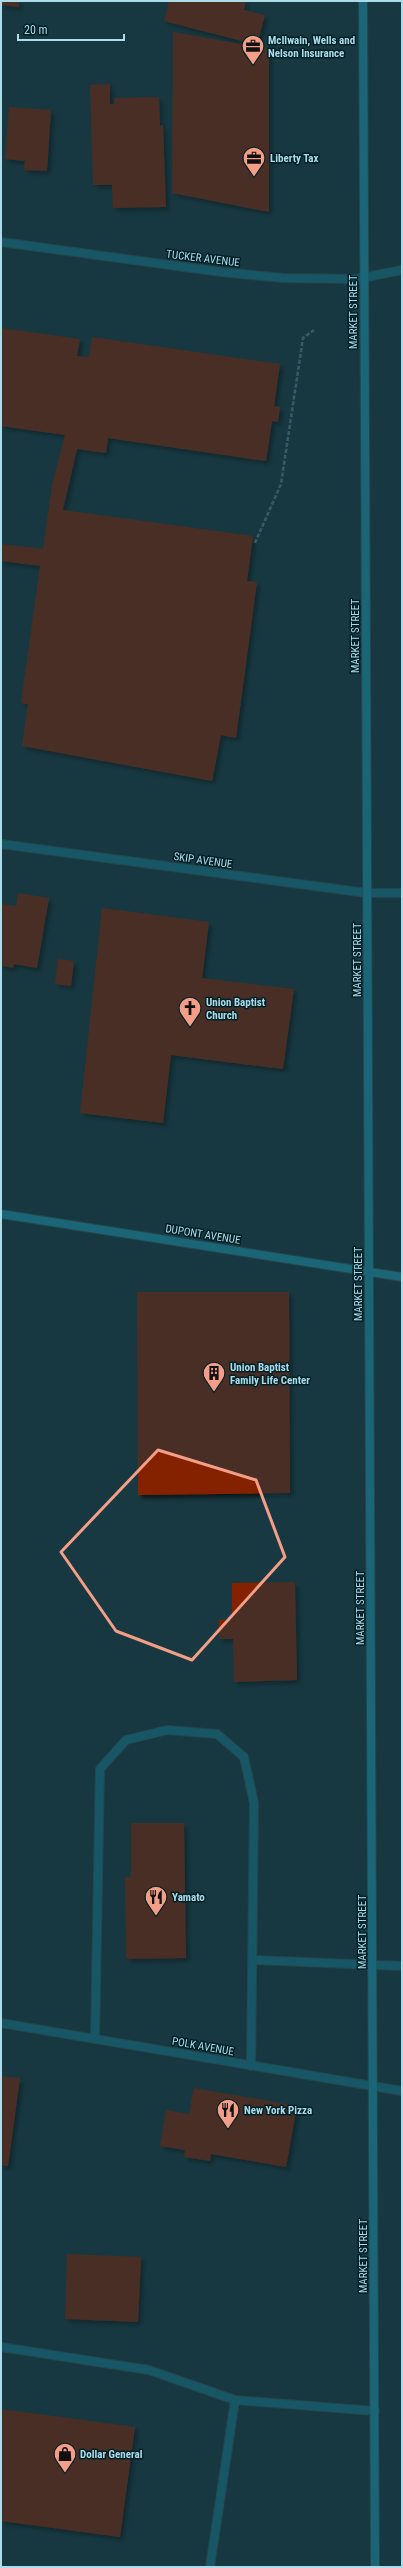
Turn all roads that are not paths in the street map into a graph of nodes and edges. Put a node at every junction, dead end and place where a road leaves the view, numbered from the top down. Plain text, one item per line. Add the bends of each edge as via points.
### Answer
1 (363, 1) edge
2 (1, 242) edge
3 (402, 270) edge
4 (364, 278) junction
5 (1, 844) edge
6 (368, 893) junction
7 (402, 893) edge
8 (1, 1214) edge
9 (369, 1272) junction
10 (402, 1276) edge
11 (252, 1960) junction
12 (373, 1965) junction
13 (402, 1966) edge
14 (1, 2023) edge
15 (95, 2038) junction
16 (251, 2066) junction
17 (374, 2085) junction
18 (402, 2091) edge
19 (1, 2347) edge
20 (235, 2400) junction
21 (375, 2411) junction
22 (210, 2567) edge
23 (375, 2567) edge

1 - 4 main road, MARKET STREET
2 - 4 street, TUCKER AVENUE via 229,273 324,281
3 - 4 street, TUCKER AVENUE
4 - 6 main road, MARKET STREET
5 - 6 street, SKIP AVENUE
6 - 7 street, SKIP AVENUE
6 - 9 main road, MARKET STREET
8 - 9 main road, DUPONT AVENUE
9 - 10 main road, DUPONT AVENUE
9 - 12 main road, MARKET STREET
11 - 12 street
11 - 15 street via 254,1803 244,1757 217,1734 166,1730 126,1740 100,1769
11 - 16 street
12 - 13 street
12 - 17 main road, MARKET STREET
14 - 15 street, POLK AVENUE
15 - 16 street, POLK AVENUE
16 - 17 street, POLK AVENUE
17 - 18 street, POLK AVENUE
17 - 21 main road, MARKET STREET
19 - 20 street via 149,2370
20 - 21 street
20 - 22 street
21 - 23 main road, MARKET STREET

